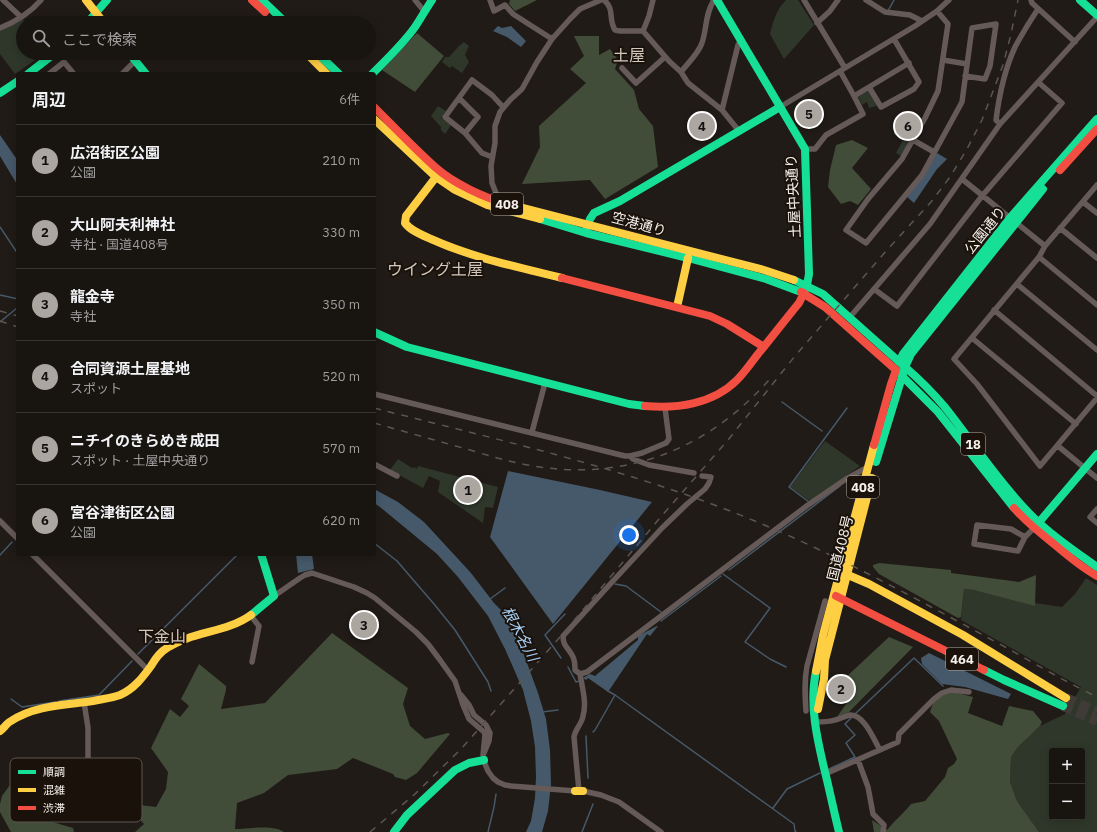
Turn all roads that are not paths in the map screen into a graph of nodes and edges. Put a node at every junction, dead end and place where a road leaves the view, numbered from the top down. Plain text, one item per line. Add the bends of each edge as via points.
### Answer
1 (3, 0) edge
2 (41, 0) edge
3 (86, 0) edge
4 (107, 0) edge
5 (252, 0) edge
6 (262, 0) edge
7 (415, 0) edge
8 (432, 0) edge
9 (490, 0) edge
10 (602, 0) edge
11 (653, 0) edge
12 (714, 0) edge
13 (717, 0) edge
14 (838, 0) edge
15 (866, 0) edge
16 (949, 0) edge
17 (1031, 0) edge
18 (1080, 0) edge
19 (806, 1) edge
20 (875, 2) edge
21 (506, 3) edge
22 (1038, 9) junction
23 (424, 11) junction
24 (937, 11) junction
25 (96, 13) junction
26 (20, 16) edge
27 (22, 16) edge
28 (93, 16) edge
29 (98, 16) edge
30 (269, 16) edge
31 (279, 16) edge
32 (1097, 16) edge
33 (16, 20) edge
34 (922, 21) junction
35 (817, 22) junction
36 (0, 28) edge
37 (643, 31) junction
38 (552, 39) junction
39 (894, 39) junction
40 (741, 40) junction
41 (1075, 42) junction
42 (665, 57) junction
43 (46, 60) edge
44 (313, 60) edge
45 (324, 60) edge
46 (943, 60) junction
47 (135, 61) joint
48 (909, 63) junction
49 (967, 64) junction
50 (622, 68) dead end
51 (843, 70) junction
52 (31, 72) edge
53 (51, 72) edge
54 (72, 72) edge
55 (124, 72) edge
56 (144, 72) edge
57 (325, 72) edge
58 (337, 72) edge
59 (374, 72) edge
60 (681, 72) junction
61 (965, 76) junction
62 (16, 82) edge
63 (1038, 82) junction
64 (870, 87) junction
65 (2, 92) edge
66 (854, 96) junction
67 (459, 98) junction
68 (503, 107) junction
69 (780, 108) junction
70 (376, 109) edge
71 (722, 110) junction
72 (1097, 119) edge
73 (376, 121) edge
74 (1000, 124) junction
75 (1097, 129) edge
76 (739, 131) junction
77 (465, 133) junction
78 (913, 140) junction
79 (805, 149) junction
80 (934, 152) junction
81 (492, 157) junction
82 (436, 177) junction
83 (962, 179) junction
84 (1097, 185) edge
85 (982, 196) junction
86 (1083, 202) junction
87 (499, 205) junction
88 (1097, 213) edge
89 (1013, 220) junction
90 (588, 224) junction
91 (1060, 228) junction
92 (586, 233) junction
93 (1045, 246) junction
94 (688, 258) junction
95 (1039, 258) junction
96 (1097, 258) edge
97 (1017, 284) junction
98 (807, 285) junction
99 (874, 289) junction
100 (804, 293) junction
101 (1097, 305) edge
102 (677, 307) junction
103 (994, 310) junction
104 (850, 318) junction
105 (376, 333) edge
106 (972, 338) junction
107 (764, 348) junction
108 (1097, 350) edge
109 (902, 364) junction
110 (899, 372) junction
111 (545, 383) junction
112 (376, 394) edge
113 (1097, 397) edge
114 (665, 408) junction
115 (1076, 424) junction
116 (532, 432) junction
117 (1058, 446) junction
118 (1097, 454) edge
119 (630, 456) junction
120 (376, 465) edge
121 (868, 468) junction
122 (1086, 468) junction
123 (694, 473) dead end
124 (397, 476) dead end
125 (702, 476) dead end
126 (1097, 478) edge
127 (1097, 509) edge
128 (0, 521) edge
129 (1097, 523) edge
130 (1037, 525) junction
131 (1025, 537) junction
132 (16, 538) edge
133 (34, 556) edge
134 (262, 556) edge
135 (1097, 567) edge
136 (843, 573) junction
137 (1097, 576) edge
138 (274, 596) junction
139 (837, 596) junction
140 (825, 601) dead end
141 (251, 616) junction
142 (252, 662) dead end
143 (148, 669) junction
144 (580, 679) junction
145 (969, 692) dead end
146 (1066, 698) tunnel mouth
147 (84, 702) junction
148 (1063, 706) tunnel mouth
149 (806, 711) dead end
150 (816, 722) junction
151 (0, 731) edge
152 (880, 750) junction
153 (88, 758) edge
154 (483, 758) junction
155 (858, 760) junction
156 (825, 774) junction
157 (579, 791) junction
158 (394, 832) edge
159 (661, 832) edge
160 (839, 832) edge
161 (883, 832) edge

1 - 26 street
2 - 27 street
3 - 25 main road
4 - 25 main road
5 - 30 main road
6 - 31 main road
7 - 23 street
8 - 23 main road
9 - 21 street via 494,11
10 - 37 street via 610,6 615,30
10 - 38 street via 580,9
11 - 37 street
12 - 60 street via 708,10 702,44
13 - 40 main road, 土屋中央通り
14 - 35 street
15 - 20 street
16 - 24 street
17 - 22 street
18 - 32 main road
19 - 35 street
20 - 34 street via 885,12 910,15
21 - 38 street via 513,14
22 - 41 street
22 - 74 street via 1015,48 1005,76 996,120
23 - 59 main road via 416,27
24 - 34 street
24 - 46 street via 948,24
25 - 28 main road
25 - 29 main road
32 - 41 street
33 - 36 street
34 - 39 street
35 - 51 street
37 - 42 street
38 - 68 street via 522,89
39 - 48 street
39 - 51 street
40 - 69 main road, 土屋中央通り
40 - 71 street
41 - 63 street
42 - 50 street via 636,83
42 - 60 street
43 - 52 main road
44 - 57 main road
45 - 58 main road
46 - 49 street
46 - 78 street via 938,91
47 - 55 street
47 - 56 main road
48 - 64 street
48 - 64 street via 919,82 914,89 881,107
49 - 61 street
49 - 61 street via 972,28 996,24 990,66 985,79
51 - 66 street
51 - 69 street
53 - 54 street via 64,62
60 - 71 street via 688,83
61 - 80 street via 962,102
62 - 65 main road
63 - 74 street
63 - 85 street via 1062,103
64 - 66 street
66 - 79 street via 863,114 826,135 814,149
67 - 68 street via 472,80
67 - 77 street via 478,116
67 - 77 street via 445,117
68 - 81 street via 495,126
69 - 76 main road
69 - 79 main road, 土屋中央通り
70 - 87 main road, 空港通り / 408 via 436,168
71 - 76 street
72 - 89 main road, 公園通り
73 - 82 main road, 空港通り / 408
74 - 83 street
75 - 89 main road, 公園通り
76 - 90 main road via 620,201 594,213
77 - 81 street via 482,153
78 - 80 street
78 - 80 street via 902,159 846,230 866,243 922,175
79 - 98 main road, 土屋中央通り via 809,274
81 - 87 street via 492,183
82 - 87 main road, 空港通り / 408 via 455,190 487,205
82 - 102 main road via 405,219 407,225 419,233 466,254
83 - 85 street
83 - 99 street via 930,224
84 - 86 street
85 - 89 street
85 - 99 street via 897,306
86 - 88 street
86 - 91 street
87 - 90 main road, 空港通り / 408
87 - 92 main road, 空港通り / 408
89 - 93 street
89 - 109 main road, 公園通り via 903,354
90 - 92 main road
90 - 98 main road, 空港通り / 408 via 764,270
91 - 93 street
91 - 96 street
92 - 94 main road, 空港通り / 408
93 - 95 street
94 - 100 main road, 空港通り / 408 via 766,279
94 - 102 main road
95 - 97 street
95 - 101 street
97 - 103 street
97 - 108 street
98 - 100 main road, 土屋中央通り
98 - 104 main road, 空港通り / 408 via 823,294
99 - 104 street
100 - 107 main road, 土屋中央通り
100 - 110 main road, 空港通り / 408 via 825,307
102 - 107 main road via 718,319
103 - 106 street
103 - 113 street
104 - 109 main road, 空港通り / 408
105 - 111 main road, 土屋中央通り via 407,347
106 - 115 street
106 - 117 street via 954,359 1040,466
107 - 114 main road, 土屋中央通り via 735,381 722,391 697,402
109 - 110 main road, 公園通り
109 - 130 main road, 18 via 944,406
110 - 121 main road, 国道408号 / 408 via 891,384
110 - 130 main road, 18 via 938,412 1013,506
110 - 136 main road, 国道408号 via 886,427
111 - 114 main road, 土屋中央通り via 644,407
111 - 116 street
112 - 116 street
113 - 115 street
114 - 119 street via 669,439 666,443
115 - 117 street
116 - 119 street
117 - 122 street
118 - 122 main road
119 - 123 street via 649,465
120 - 124 street
121 - 136 main road, 国道408号 / 408
121 - 144 street via 846,479 808,505
122 - 126 street
122 - 130 main road
125 - 144 street via 710,477 705,489 662,528 564,634 563,642 575,661 575,670
127 - 129 street via 1090,517
128 - 132 street
130 - 131 street
130 - 135 main road, 18
130 - 137 main road, 18 via 1082,567
131 - 131 street via 1018,551 974,544 977,525 1011,529
133 - 143 street
134 - 138 main road
136 - 139 main road, 国道408号 / 408
136 - 146 main road via 963,635
138 - 141 main road
138 - 154 street via 312,573 367,593 416,632 455,681 470,719 484,732
139 - 148 main road, 464 via 972,664
139 - 150 main road, 国道408号
140 - 149 street via 805,677
141 - 142 street via 258,626
141 - 143 main road via 241,622 179,641 159,654
143 - 147 main road via 141,679 125,692
144 - 157 street via 584,702 583,717 574,737
145 - 152 street via 951,690 942,693 899,734 898,742
147 - 151 main road via 28,712 17,716
147 - 153 street via 88,728
150 - 152 street via 853,716 861,719
150 - 156 main road, 国道408号
152 - 155 street
154 - 157 street via 488,771 505,785
154 - 158 main road via 455,770 407,815
155 - 156 street
155 - 161 street via 868,787 873,814 884,825
156 - 160 main road, 国道408号
157 - 159 street via 619,802

